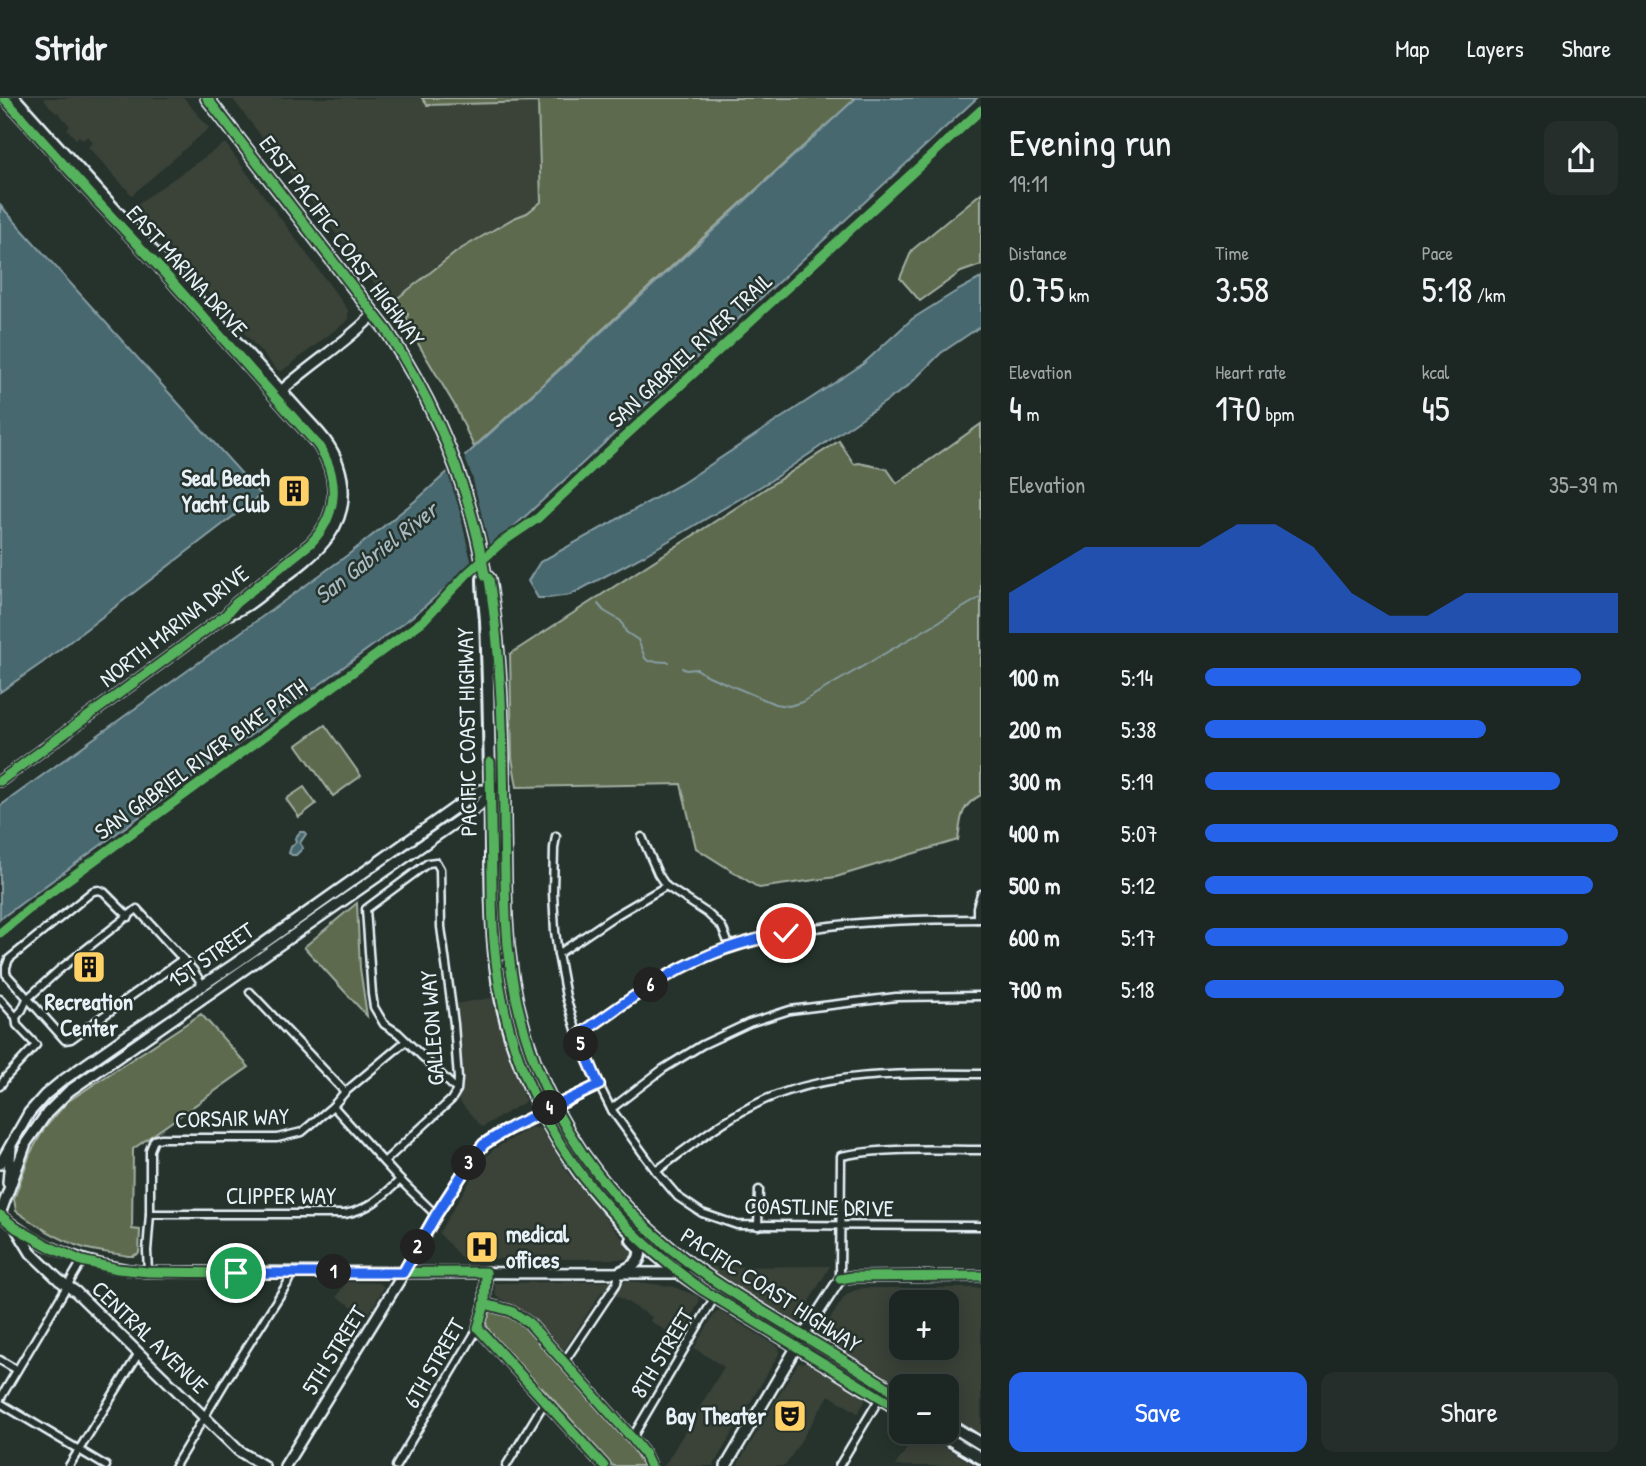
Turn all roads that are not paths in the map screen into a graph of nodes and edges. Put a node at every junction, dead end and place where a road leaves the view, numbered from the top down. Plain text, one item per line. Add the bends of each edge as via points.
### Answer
1 (4, 98) edge
2 (15, 98) edge
3 (207, 98) edge
4 (374, 314) junction
5 (278, 394) junction
6 (337, 474) joint
7 (484, 574) junction
8 (0, 781) edge
9 (503, 783) junction
10 (491, 790) junction
11 (556, 836) dead end
12 (642, 837) dead end
13 (666, 886) junction
14 (981, 894) edge
15 (129, 917) junction
16 (979, 919) edge
17 (730, 947) junction
18 (558, 954) junction
19 (183, 959) junction
20 (203, 984) junction
21 (250, 992) dead end
22 (210, 994) junction
23 (981, 996) edge
24 (0, 999) edge
25 (27, 999) junction
26 (16, 1017) junction
27 (578, 1036) junction
28 (406, 1041) junction
29 (981, 1074) edge
30 (599, 1085) junction
31 (0, 1086) edge
32 (457, 1090) junction
33 (345, 1092) junction
34 (333, 1106) junction
35 (553, 1107) junction
36 (611, 1109) junction
37 (542, 1112) junction
38 (11, 1142) junction
39 (981, 1150) edge
40 (583, 1156) junction
41 (384, 1162) junction
42 (573, 1163) junction
43 (0, 1164) edge
44 (656, 1171) junction
45 (400, 1180) junction
46 (759, 1190) dead end
47 (7, 1193) junction
48 (603, 1203) junction
49 (0, 1214) edge
50 (150, 1214) junction
51 (436, 1215) junction
52 (758, 1226) junction
53 (841, 1226) junction
54 (981, 1226) edge
55 (16, 1228) junction
56 (82, 1261) junction
57 (690, 1264) junction
58 (148, 1272) junction
59 (486, 1272) junction
60 (292, 1273) junction
61 (403, 1273) junction
62 (619, 1273) junction
63 (678, 1273) junction
64 (981, 1276) edge
65 (840, 1279) junction
66 (67, 1286) junction
67 (721, 1286) junction
68 (715, 1297) junction
69 (485, 1304) junction
70 (478, 1328) junction
71 (803, 1336) junction
72 (797, 1347) junction
73 (139, 1353) junction
74 (0, 1360) edge
75 (564, 1362) junction
76 (17, 1370) junction
77 (887, 1387) joint
78 (880, 1398) junction
79 (546, 1400) junction
80 (0, 1401) edge
81 (889, 1403) edge
82 (205, 1417) junction
83 (959, 1430) edge
84 (632, 1438) junction
85 (957, 1444) edge
86 (981, 1444) edge
87 (79, 1450) junction
88 (981, 1458) edge
89 (69, 1466) edge
90 (106, 1466) edge
91 (175, 1466) edge
92 (264, 1466) edge
93 (285, 1466) edge
94 (396, 1466) edge
95 (506, 1466) edge
96 (604, 1466) edge
97 (650, 1466) edge
98 (726, 1466) edge
99 (839, 1466) edge

1 - 5 main road, EAST MARINA DRIVE
2 - 5 main road, EAST MARINA DRIVE
3 - 4 highway, EAST PACIFIC COAST HIGHWAY
4 - 5 main road
4 - 7 highway, EAST PACIFIC COAST HIGHWAY via 420,385 450,451 467,499
5 - 6 main road, EAST MARINA DRIVE
6 - 8 main road, NORTH MARINA DRIVE via 331,508 317,538 226,615
7 - 9 highway, PACIFIC COAST HIGHWAY via 499,653
7 - 10 highway, PACIFIC COAST HIGHWAY
9 - 10 main road, 1ST STREET
9 - 35 highway, PACIFIC COAST HIGHWAY via 509,956 526,1040
10 - 20 main road, 1ST STREET via 480,790
10 - 22 main road, 1ST STREET via 477,808
10 - 37 highway, PACIFIC COAST HIGHWAY via 496,967 512,1042
11 - 18 street, COASTLINE DRIVE via 553,892
12 - 13 street
13 - 17 street via 722,927
13 - 18 street
14 - 16 street
15 - 19 street via 138,909
15 - 25 street
15 - 25 street via 99,890 50,925 9,959 6,967 6,974
16 - 17 street via 844,925
17 - 27 street via 648,986
18 - 27 street, COASTLINE DRIVE
19 - 20 street
19 - 25 street via 69,1041
20 - 22 street
20 - 38 main road, 1ST STREET via 45,1095
21 - 33 street
22 - 47 main road, 1ST STREET via 58,1101 26,1143
23 - 36 street via 896,997 790,1010 702,1045
24 - 26 street
25 - 26 street
26 - 31 street via 17,1025 36,1045
27 - 30 street, COASTLINE DRIVE
28 - 32 street
28 - 32 street, GALLEON WAY via 384,1024 374,1007 366,909 428,863 436,862
28 - 33 street, CORSAIR WAY
29 - 44 street via 882,1075 789,1091 724,1122
30 - 35 main road, 5TH STREET
30 - 36 street, COASTLINE DRIVE
32 - 41 street, GALLEON WAY
33 - 34 street, CORSAIR WAY
34 - 41 street
34 - 50 street, CORSAIR WAY via 302,1132 277,1138 158,1139 150,1150
35 - 37 main road, 5TH STREET
35 - 40 highway, PACIFIC COAST HIGHWAY
36 - 44 street, COASTLINE DRIVE
37 - 42 highway, PACIFIC COAST HIGHWAY
37 - 51 main road, 5TH STREET via 484,1144
38 - 43 main road
38 - 47 main road, 1ST STREET
39 - 53 street via 841,1156
40 - 42 highway
40 - 57 highway, PACIFIC COAST HIGHWAY via 627,1209
41 - 45 street
42 - 48 highway, PACIFIC COAST HIGHWAY
44 - 52 street, COASTLINE DRIVE via 678,1197 702,1213 737,1225
45 - 50 street, CLIPPER WAY via 370,1206 345,1214
45 - 51 street
46 - 52 street
47 - 49 main road, 1ST STREET
48 - 62 highway via 606,1213 640,1249 637,1263
48 - 63 highway, PACIFIC COAST HIGHWAY
49 - 55 main road
50 - 58 street
51 - 61 main road, 5TH STREET
52 - 53 street, COASTLINE DRIVE
53 - 54 street, COASTLINE DRIVE
53 - 65 street
55 - 56 main road
55 - 66 main road, CENTRAL AVENUE via 31,1253
56 - 58 main road
56 - 66 street
57 - 63 main road
57 - 67 highway, PACIFIC COAST HIGHWAY
58 - 60 main road
59 - 61 main road
59 - 62 main road
59 - 69 main road, 6TH STREET
60 - 61 main road
60 - 82 street
61 - 93 main road, 5TH STREET
62 - 63 main road
62 - 75 street via 617,1283
63 - 68 highway, PACIFIC COAST HIGHWAY
64 - 65 main road
65 - 71 main road
66 - 73 main road, CENTRAL AVENUE
66 - 76 street
67 - 68 street, 8TH STREET
67 - 71 highway, PACIFIC COAST HIGHWAY
68 - 72 highway, PACIFIC COAST HIGHWAY
68 - 84 street, 8TH STREET
69 - 70 main road, 6TH STREET
69 - 75 main road via 521,1317
70 - 79 main road
70 - 94 street, 6TH STREET
71 - 72 main road
71 - 77 highway, PACIFIC COAST HIGHWAY
72 - 78 highway, PACIFIC COAST HIGHWAY
72 - 98 main road
73 - 82 main road, CENTRAL AVENUE
73 - 87 street
74 - 76 street
75 - 84 main road
76 - 80 street
77 - 78 street
78 - 81 highway, PACIFIC COAST HIGHWAY
78 - 99 street
79 - 95 street
79 - 96 main road
80 - 87 street
82 - 91 street
82 - 92 main road, CENTRAL AVENUE via 239,1451
83 - 86 highway
84 - 97 main road
85 - 88 highway
87 - 89 street
87 - 90 street

